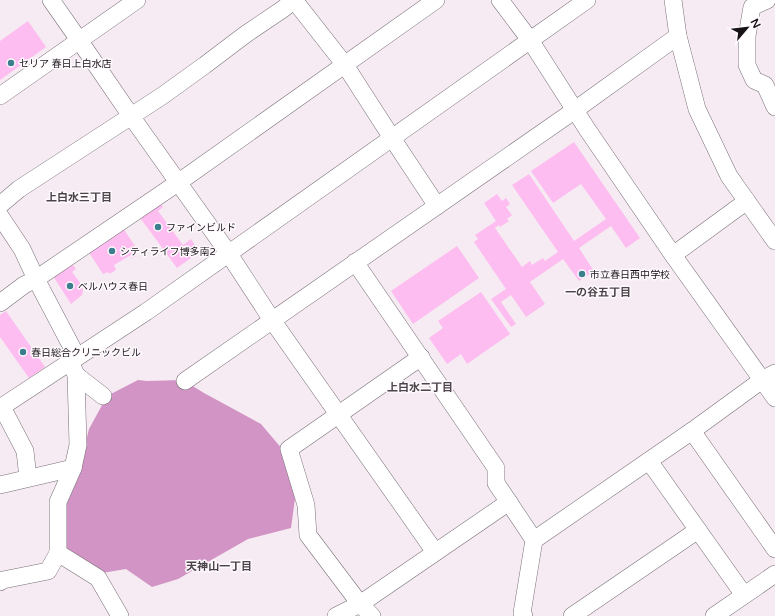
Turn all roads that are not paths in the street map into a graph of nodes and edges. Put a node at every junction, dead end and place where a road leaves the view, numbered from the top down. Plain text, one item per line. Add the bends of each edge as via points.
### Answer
1 (51, 0) edge
2 (137, 0) edge
3 (294, 0) edge
4 (436, 0) edge
5 (500, 0) edge
6 (587, 0) edge
7 (673, 0) edge
8 (767, 0) edge
9 (678, 36) junction
10 (80, 40) junction
11 (530, 40) junction
12 (345, 65) junction
13 (770, 81) edge
14 (0, 96) edge
15 (775, 107) edge
16 (575, 110) junction
17 (131, 116) junction
18 (392, 138) junction
19 (179, 182) junction
20 (747, 201) junction
21 (0, 204) edge
22 (437, 206) junction
23 (0, 216) edge
24 (775, 241) edge
25 (229, 254) junction
26 (673, 255) junction
27 (355, 262) junction
28 (36, 279) junction
29 (0, 303) edge
30 (272, 320) junction
31 (421, 357) junction
32 (74, 364) junction
33 (769, 376) edge
34 (185, 381) dead end
35 (104, 396) dead end
36 (775, 398) edge
37 (1, 407) edge
38 (338, 414) junction
39 (692, 431) junction
40 (648, 461) junction
41 (73, 468) junction
42 (28, 478) junction
43 (0, 485) edge
44 (509, 502) junction
45 (698, 530) junction
46 (534, 540) junction
47 (775, 549) edge
48 (435, 552) junction
49 (58, 553) junction
50 (775, 574) edge
51 (0, 582) edge
52 (744, 595) junction
53 (366, 610) edge
54 (522, 615) edge
55 (120, 616) edge
56 (336, 616) edge
57 (572, 616) edge
58 (714, 616) edge

1 - 10 street
2 - 10 street
3 - 12 street
3 - 17 street
4 - 12 street
5 - 11 street
6 - 11 street
7 - 9 street
8 - 13 street via 752,7 747,36 747,65 754,80
9 - 16 street
9 - 20 street via 697,109 729,176
10 - 14 street
10 - 17 street
11 - 16 street
11 - 18 street
12 - 18 street
12 - 19 street
13 - 15 street
16 - 22 street
16 - 26 street
17 - 19 street
17 - 21 street via 19,188
18 - 22 street
18 - 25 street
19 - 25 street
19 - 28 street
20 - 24 street
20 - 26 street
22 - 27 street
23 - 28 street via 22,249
25 - 30 street
25 - 32 street
26 - 33 street
27 - 30 street
27 - 31 street
28 - 29 street
28 - 32 street
30 - 34 street
30 - 38 street
31 - 38 street
31 - 44 street via 496,468 496,483
32 - 35 street
32 - 37 street
32 - 41 street via 78,444
33 - 36 street
33 - 39 street
37 - 42 street via 25,451
38 - 48 street
38 - 53 street via 289,449 306,505 308,535
39 - 40 street
39 - 47 street
40 - 45 street
40 - 46 street
41 - 42 street
41 - 49 street via 58,502
42 - 43 street
44 - 46 street
44 - 48 street
45 - 52 street
45 - 57 street
46 - 54 street
48 - 53 street
49 - 51 street via 48,571
49 - 55 street via 98,578
50 - 52 street
52 - 58 street
53 - 56 street

